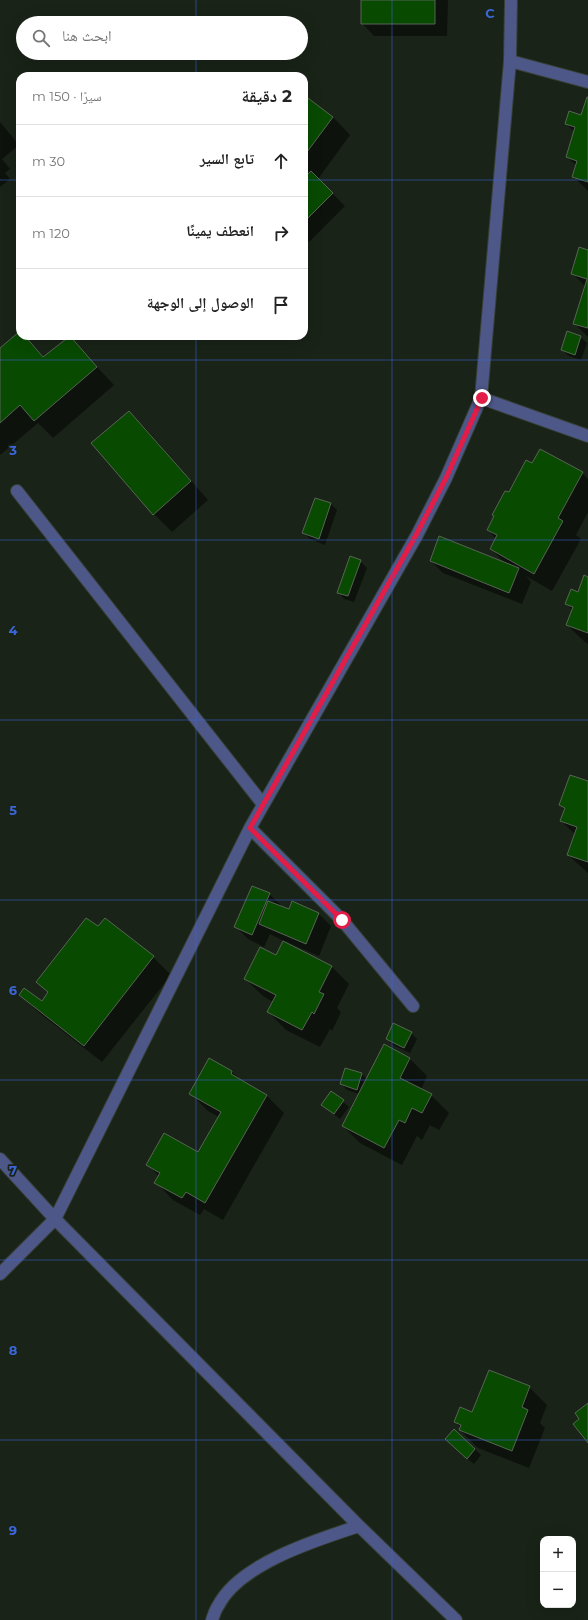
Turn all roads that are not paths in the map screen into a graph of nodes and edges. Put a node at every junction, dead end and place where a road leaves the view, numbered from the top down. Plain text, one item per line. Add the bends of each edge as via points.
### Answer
1 (511, 0) edge
2 (510, 61) junction
3 (588, 82) edge
4 (482, 398) junction
5 (588, 436) edge
6 (17, 491) dead end
7 (262, 803) junction
8 (250, 828) junction
9 (413, 1006) dead end
10 (0, 1159) edge
11 (55, 1219) junction
12 (0, 1274) edge
13 (358, 1526) junction
14 (212, 1620) edge
15 (456, 1620) edge

1 - 2 street
2 - 3 street
2 - 4 street
4 - 5 street
4 - 7 street via 446,478 416,535
6 - 7 street
7 - 8 street
8 - 9 street via 342,920
8 - 11 street
10 - 11 street
11 - 12 street
11 - 13 street
13 - 14 street via 311,1542 274,1559 248,1575 225,1596
13 - 15 street

